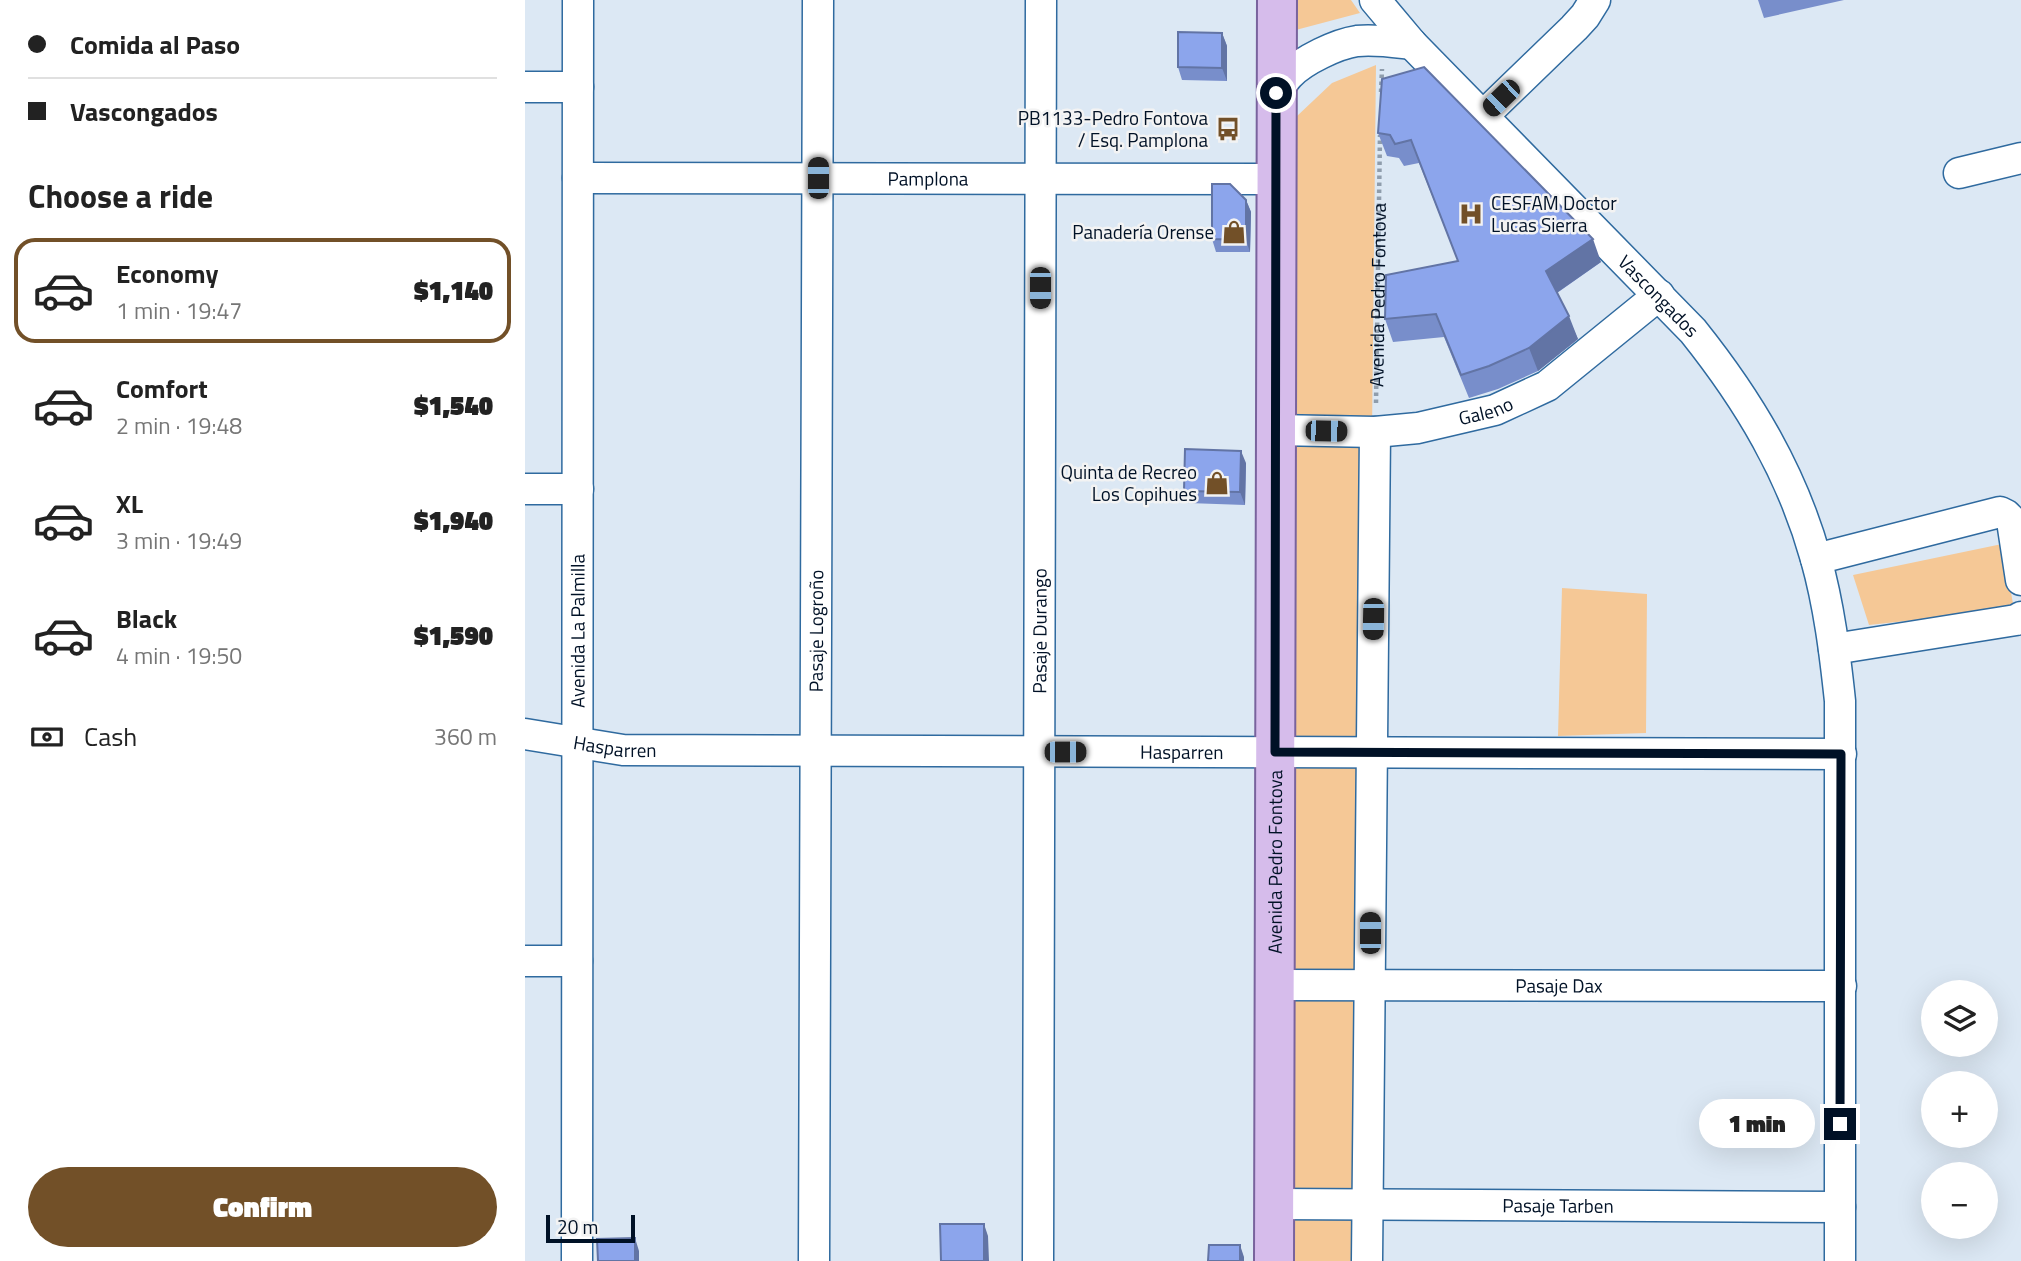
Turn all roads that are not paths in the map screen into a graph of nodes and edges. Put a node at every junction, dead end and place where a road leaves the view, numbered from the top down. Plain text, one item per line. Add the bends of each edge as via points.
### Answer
1 (578, 0) edge
2 (818, 0) edge
3 (1041, 0) edge
4 (1277, 0) edge
5 (1375, 0) edge
6 (1595, 0) edge
7 (1412, 44) junction
8 (525, 87) edge
9 (578, 87) junction
10 (1276, 93) junction
11 (1483, 116) junction
12 (2021, 158) edge
13 (1959, 173) dead end
14 (578, 178) junction
15 (818, 178) junction
16 (1041, 178) junction
17 (1276, 178) junction
18 (1659, 295) junction
19 (1276, 430) junction
20 (1375, 432) junction
21 (525, 489) edge
22 (577, 489) junction
23 (1816, 559) junction
24 (2021, 580) edge
25 (2021, 617) edge
26 (1834, 649) junction
27 (525, 734) edge
28 (577, 742) junction
29 (816, 751) junction
30 (1039, 752) junction
31 (1275, 752) junction
32 (1372, 752) junction
33 (1841, 754) junction
34 (525, 961) edge
35 (577, 961) junction
36 (1275, 985) junction
37 (1370, 985) junction
38 (1841, 986) junction
39 (1274, 1204) junction
40 (1368, 1204) junction
41 (1840, 1207) junction
42 (577, 1261) edge
43 (814, 1261) edge
44 (1038, 1261) edge
45 (1274, 1261) edge
46 (1367, 1261) edge
47 (1840, 1261) edge

1 - 9 street, Avenida La Palmilla
2 - 15 street, Pasaje Logroño
3 - 16 street, Pasaje Durango
4 - 10 main road, Avenida Pedro Fontova
5 - 7 street, Vascongados
6 - 11 street via 1580,22
7 - 10 street via 1356,41 1333,48 1289,74
7 - 11 street, Vascongados
8 - 9 street
9 - 14 street, Avenida La Palmilla
10 - 17 main road, Avenida Pedro Fontova
11 - 18 street, Vascongados
12 - 13 street
14 - 15 street, Pamplona
14 - 22 street, Avenida La Palmilla
15 - 16 street, Pamplona
15 - 29 street, Pasaje Logroño
16 - 17 street, Pamplona
16 - 30 street, Pasaje Durango
17 - 19 main road, Avenida Pedro Fontova
18 - 20 street, Galeno via 1547,386 1495,410 1418,428
18 - 23 street, Vascongados via 1708,350 1751,410 1787,479
19 - 20 street, Galeno
19 - 31 main road, Avenida Pedro Fontova
20 - 32 street
21 - 22 street
22 - 28 street, Avenida La Palmilla
23 - 24 street via 2000,512 2012,521
23 - 26 street, Vascongados
25 - 26 street
26 - 33 street, Vascongados
27 - 28 street, Hasparren
28 - 29 street, Hasparren via 623,750
28 - 35 street, Avenida La Palmilla
29 - 30 street, Hasparren
29 - 43 street, Pasaje Logroño
30 - 31 street, Hasparren
30 - 44 street, Pasaje Durango
31 - 32 street, Hasparren
31 - 36 main road, Avenida Pedro Fontova
32 - 33 street, Hasparren
32 - 37 street
33 - 38 street, Vascongados
34 - 35 street
35 - 42 street, Avenida La Palmilla
36 - 37 street, Pasaje Dax
36 - 39 main road, Avenida Pedro Fontova
37 - 38 street, Pasaje Dax
37 - 40 street
38 - 41 street, Vascongados
39 - 40 street, Pasaje Tarben
39 - 45 main road, Avenida Pedro Fontova
40 - 41 street, Pasaje Tarben
40 - 46 street
41 - 47 street, Vascongados

